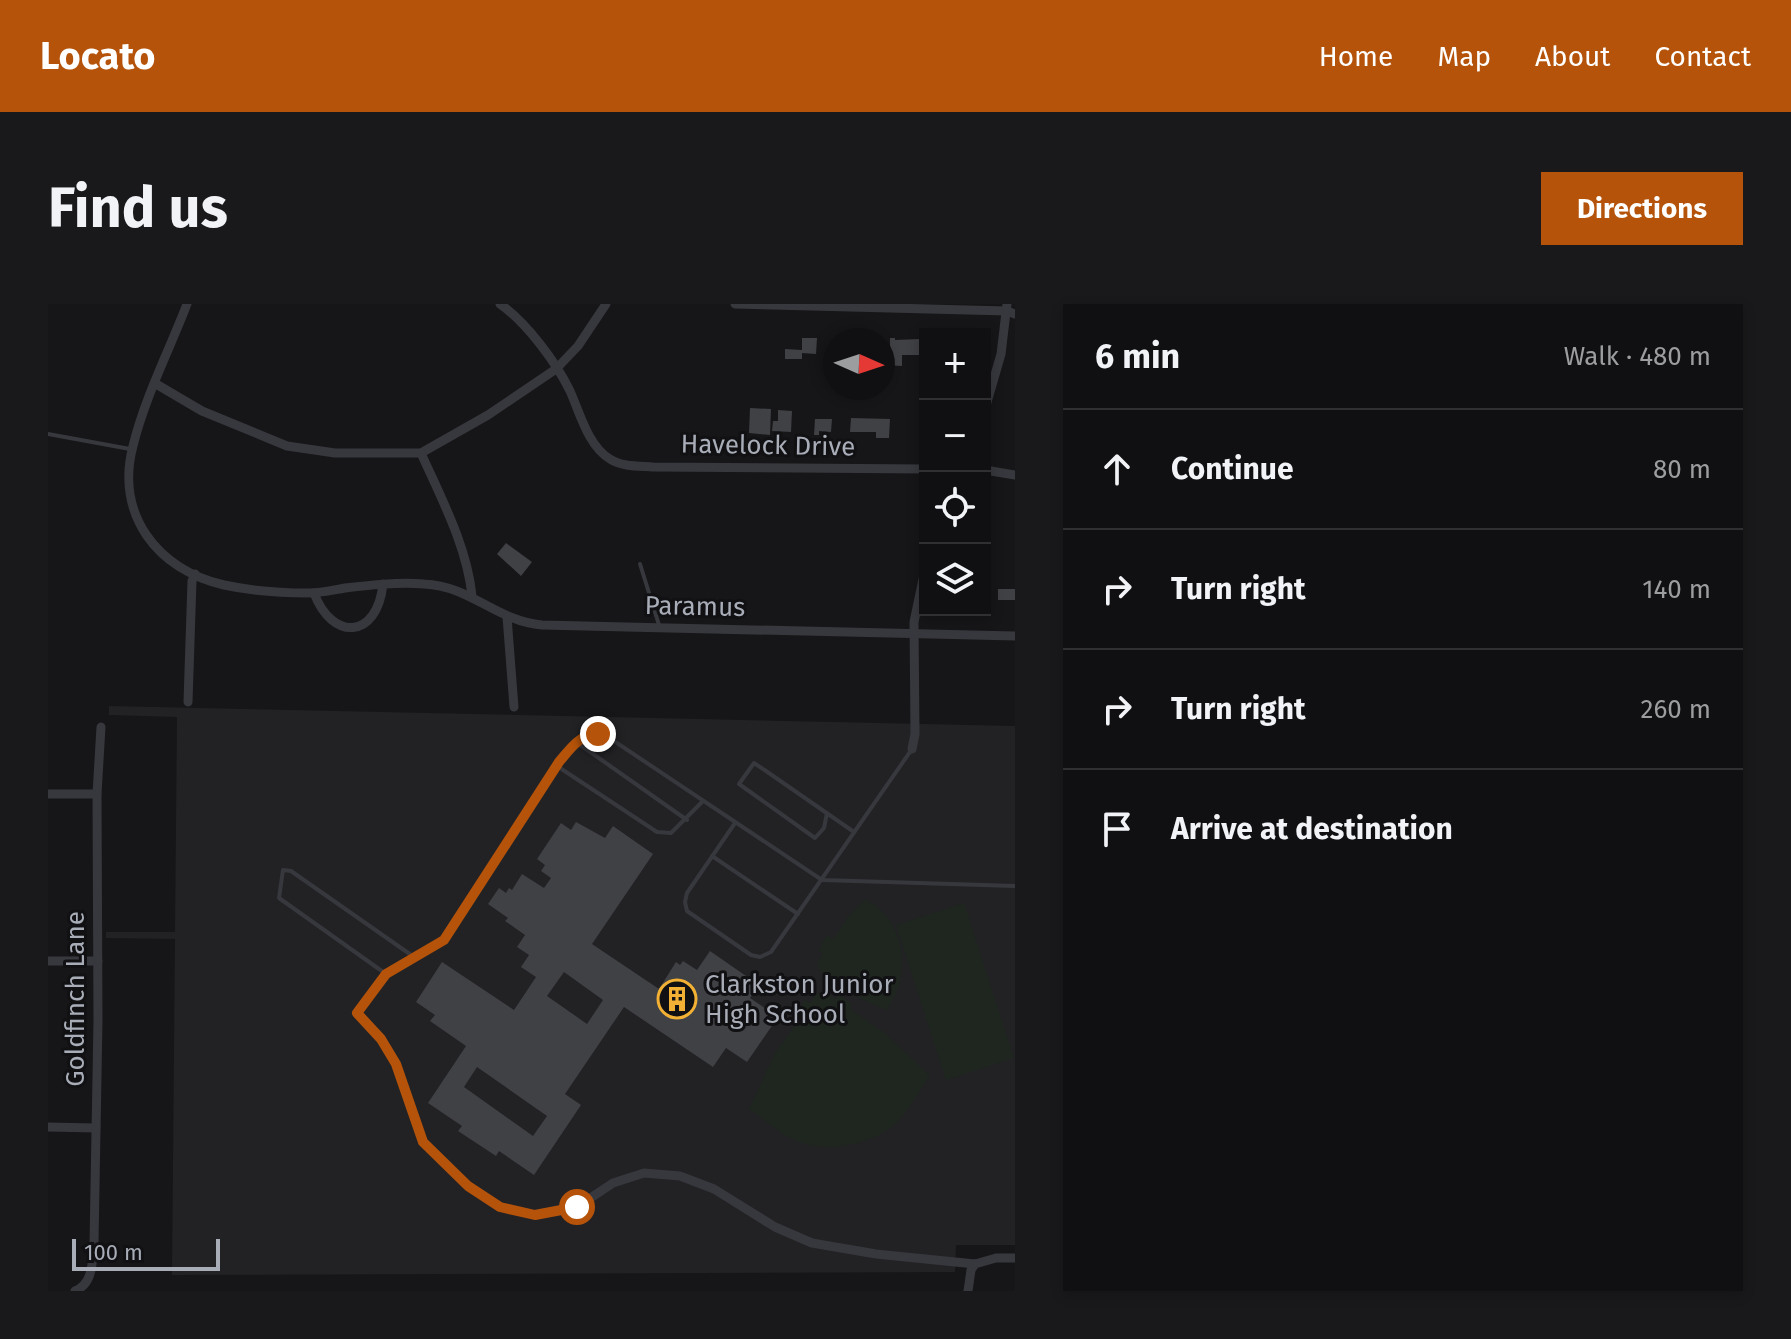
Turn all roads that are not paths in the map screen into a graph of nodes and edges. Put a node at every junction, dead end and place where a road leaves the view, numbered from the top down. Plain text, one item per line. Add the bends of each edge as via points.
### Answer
1 (187, 304) edge
2 (606, 304) edge
3 (735, 304) edge
4 (505, 305) edge
5 (1009, 309) edge
6 (556, 369) junction
7 (156, 384) junction
8 (988, 400) edge
9 (48, 434) edge
10 (132, 450) junction
11 (421, 453) junction
12 (919, 469) edge
13 (991, 471) edge
14 (1015, 475) edge
15 (640, 564) dead end
16 (195, 574) junction
17 (383, 584) junction
18 (314, 593) junction
19 (472, 596) junction
20 (919, 604) edge
21 (507, 617) junction
22 (660, 628) junction
23 (914, 633) junction
24 (1015, 636) edge
25 (188, 702) dead end
26 (514, 707) dead end
27 (101, 727) dead end
28 (576, 742) junction
29 (912, 749) joint
30 (557, 766) junction
31 (48, 794) edge
32 (97, 794) junction
33 (703, 801) junction
34 (827, 813) junction
35 (687, 820) junction
36 (735, 823) junction
37 (855, 832) junction
38 (712, 856) junction
39 (822, 880) junction
40 (1015, 886) edge
41 (798, 914) junction
42 (414, 957) junction
43 (48, 961) edge
44 (98, 961) junction
45 (386, 974) junction
46 (357, 1013) joint
47 (48, 1127) edge
48 (96, 1128) junction
49 (1015, 1258) edge
50 (975, 1264) junction
51 (75, 1291) edge
52 (968, 1291) edge

1 - 7 street, Paramus
2 - 6 street
3 - 5 street
4 - 6 street
5 - 8 street
6 - 11 street
6 - 12 street, Havelock Drive via 595,444 612,461 653,467
7 - 10 street, Paramus
7 - 11 street via 202,411 287,446 335,453
9 - 10 lane
10 - 16 street, Paramus via 132,509 144,533 164,555
11 - 19 street via 453,525 470,573
13 - 14 street
15 - 22 lane
16 - 18 street, Paramus via 249,590
16 - 25 street
17 - 18 street, Paramus
17 - 18 street via 374,618 351,627 327,617
17 - 19 street, Paramus via 426,584
19 - 21 street, Paramus
20 - 23 street
21 - 22 street, Paramus via 542,625
21 - 26 street
22 - 23 street, Paramus
23 - 24 street, Paramus
23 - 29 street
27 - 32 street, Goldfinch Lane
28 - 30 lane
28 - 33 lane via 589,734 611,739
28 - 35 lane
29 - 37 lane
30 - 35 lane via 657,832 671,833
30 - 42 lane via 444,940
31 - 32 street
32 - 44 street, Goldfinch Lane
33 - 35 lane
33 - 36 lane
34 - 34 lane via 754,763 739,784 815,838
34 - 37 lane
36 - 38 lane
36 - 39 lane
37 - 39 lane
38 - 41 lane
38 - 41 lane via 687,893 692,916 760,957 771,952
39 - 40 lane
39 - 41 lane
42 - 45 lane
42 - 45 lane via 283,870 279,898
43 - 44 street
44 - 48 street, Goldfinch Lane
45 - 46 lane
46 - 50 street via 396,1064 423,1142 468,1186 500,1207 535,1215 577,1207 613,1183 644,1173 680,1176 812,1243
47 - 48 street
48 - 51 street, Goldfinch Lane via 94,1243 85,1286
49 - 50 street
50 - 52 street

